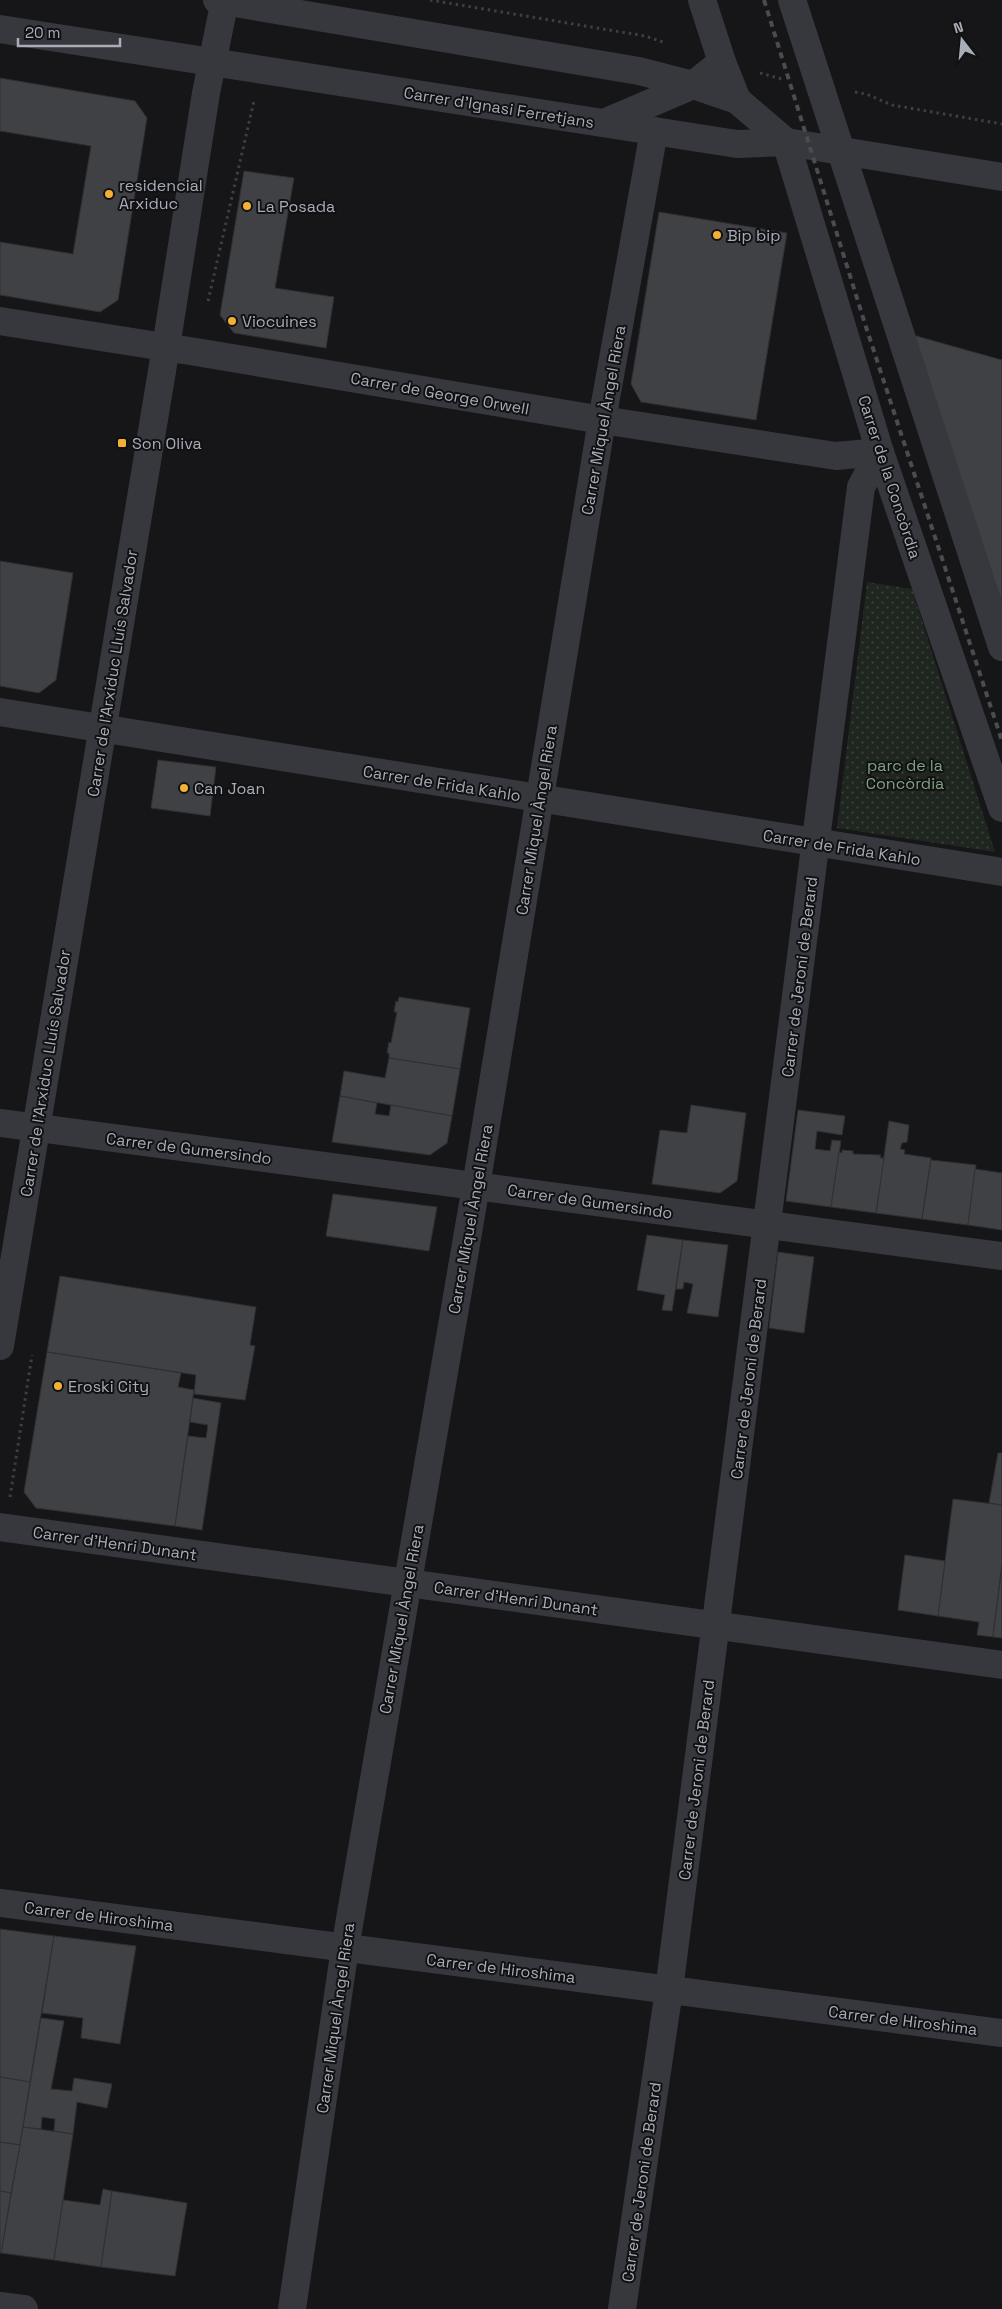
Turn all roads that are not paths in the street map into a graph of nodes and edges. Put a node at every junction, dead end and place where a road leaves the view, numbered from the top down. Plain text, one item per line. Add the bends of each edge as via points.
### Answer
1 (222, 0) edge
2 (702, 0) edge
3 (792, 0) edge
4 (0, 29) edge
5 (213, 62) junction
6 (722, 62) junction
7 (693, 85) junction
8 (738, 100) junction
9 (603, 123) junction
10 (654, 131) junction
11 (786, 142) junction
12 (839, 151) junction
13 (1002, 177) edge
14 (0, 321) edge
15 (166, 347) junction
16 (602, 420) junction
17 (880, 452) junction
18 (1002, 648) edge
19 (0, 712) edge
20 (102, 729) junction
21 (540, 798) junction
22 (1002, 808) edge
23 (816, 843) junction
24 (1002, 872) edge
25 (0, 1123) edge
26 (36, 1128) junction
27 (476, 1186) junction
28 (768, 1225) junction
29 (1002, 1256) edge
30 (0, 1346) edge
31 (0, 1527) edge
32 (407, 1584) junction
33 (716, 1626) junction
34 (1002, 1665) edge
35 (0, 1903) edge
36 (345, 1948) junction
37 (669, 1990) junction
38 (1002, 2033) edge
39 (0, 2306) edge
40 (24, 2309) edge
41 (292, 2309) edge
42 (622, 2309) edge

1 - 5 street, Carrer de l'Arxiduc Lluís Salvador
1 - 7 street via 639,71
2 - 6 street
3 - 12 street
4 - 5 street, Carrer d'Ignasi Ferretjans
5 - 9 street, Carrer d'Ignasi Ferretjans
5 - 15 street, Carrer de l'Arxiduc Lluís Salvador
6 - 7 street
6 - 8 street
7 - 8 street
7 - 9 street
8 - 11 street
9 - 10 street, Carrer d'Ignasi Ferretjans
10 - 11 street, Carrer d'Ignasi Ferretjans via 737,144
10 - 16 street, Carrer Miquel Àngel Riera
11 - 12 street, Carrer d'Ignasi Ferretjans
11 - 17 street, Carrer de la Concòrdia
12 - 13 street, Carrer d'Ignasi Ferretjans
12 - 18 street
14 - 15 street, Carrer de George Orwell
15 - 16 street, Carrer de George Orwell
15 - 20 street, Carrer de l'Arxiduc Lluís Salvador
16 - 17 street, Carrer de George Orwell via 836,456
16 - 21 street, Carrer Miquel Àngel Riera
17 - 22 street, Carrer de la Concòrdia
17 - 23 street, Carrer de Jeroni de Berard via 861,487
19 - 20 street, Carrer de Frida Kahlo
20 - 21 street, Carrer de Frida Kahlo
20 - 26 street, Carrer de l'Arxiduc Lluís Salvador
21 - 23 street, Carrer de Frida Kahlo
21 - 27 street, Carrer Miquel Àngel Riera
23 - 24 street, Carrer de Frida Kahlo
23 - 28 street, Carrer de Jeroni de Berard
25 - 26 street, Carrer de Gumersindo
26 - 27 street, Carrer de Gumersindo
26 - 30 street, Carrer de l'Arxiduc Lluís Salvador
27 - 28 street, Carrer de Gumersindo
27 - 32 street, Carrer Miquel Àngel Riera
28 - 29 street, Carrer de Gumersindo
28 - 33 street, Carrer de Jeroni de Berard
31 - 32 street, Carrer d'Henri Dunant
32 - 33 street, Carrer d'Henri Dunant
32 - 36 street, Carrer Miquel Àngel Riera
33 - 34 street, Carrer d'Henri Dunant
33 - 37 street, Carrer de Jeroni de Berard
35 - 36 street, Carrer de Hiroshima
36 - 37 street, Carrer de Hiroshima
36 - 41 street, Carrer Miquel Àngel Riera
37 - 38 street, Carrer de Hiroshima
37 - 42 street, Carrer de Jeroni de Berard
39 - 40 street

